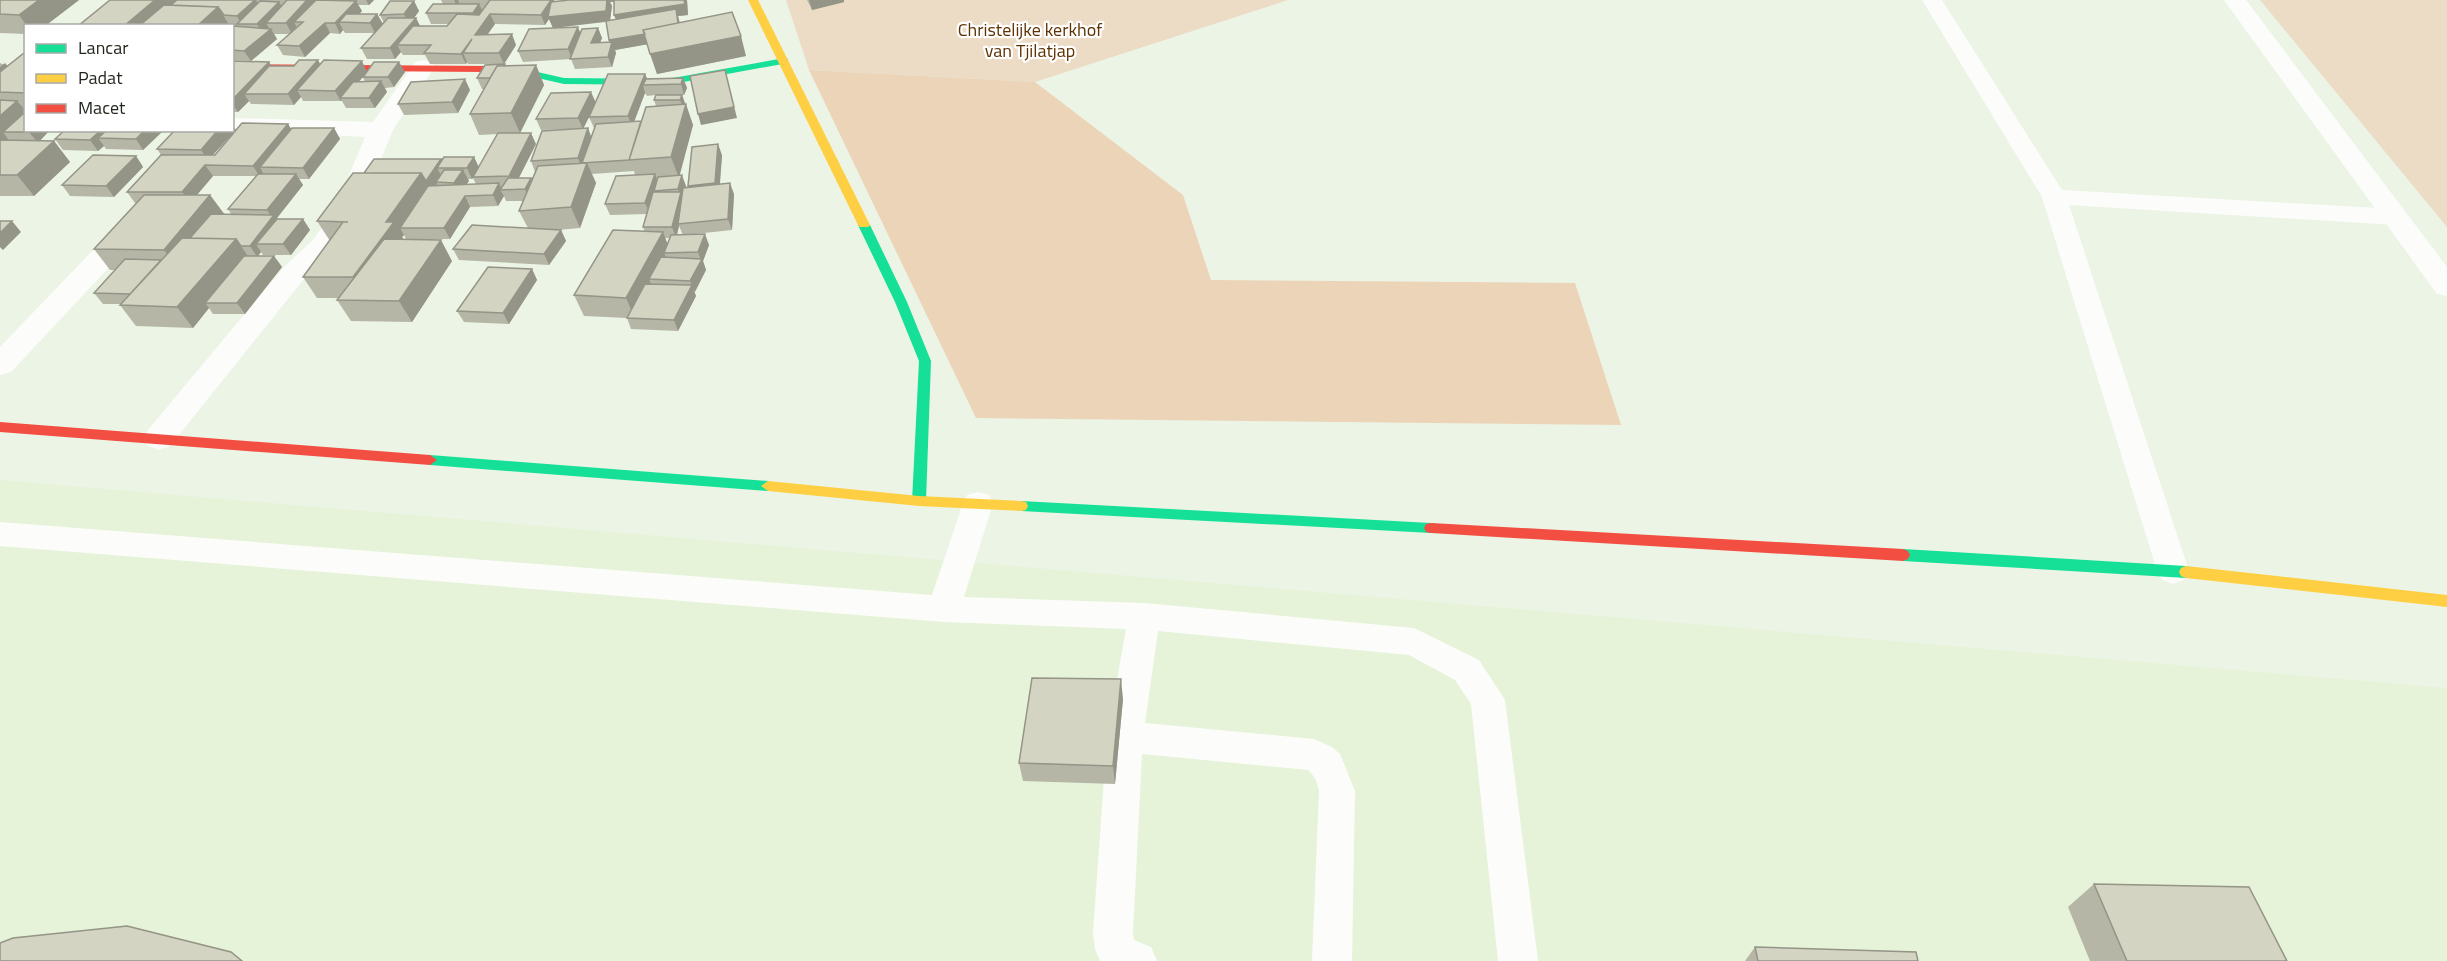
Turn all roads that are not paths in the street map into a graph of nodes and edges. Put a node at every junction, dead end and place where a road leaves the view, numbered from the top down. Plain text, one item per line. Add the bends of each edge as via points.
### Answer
1 (753, 0) edge
2 (1932, 0) edge
3 (2235, 0) edge
4 (785, 61) junction
5 (234, 68) edge
6 (423, 68) junction
7 (234, 125) edge
8 (380, 130) junction
9 (2054, 197) junction
10 (2395, 217) junction
11 (137, 221) edge
12 (2447, 286) edge
13 (0, 365) edge
14 (0, 427) edge
15 (159, 438) junction
16 (919, 501) junction
17 (978, 503) junction
18 (0, 534) edge
19 (2173, 571) junction
20 (2447, 601) edge
21 (944, 609) junction
22 (1144, 616) junction
23 (1125, 737) junction
24 (1137, 961) edge
25 (1332, 961) edge
26 (1518, 961) edge

1 - 4 street
2 - 9 lane
3 - 10 street
4 - 6 street via 667,82 564,81 511,69
4 - 16 street via 901,302 925,361
5 - 6 street
6 - 8 street
7 - 8 street
8 - 15 street via 347,212 322,247 294,273
9 - 10 lane
9 - 19 lane
10 - 12 street
11 - 13 street
14 - 15 street
15 - 16 street
16 - 17 street
17 - 19 street
17 - 21 lane
18 - 21 lane
19 - 20 street
21 - 22 lane
22 - 23 lane
22 - 26 lane via 1414,642 1467,670 1488,700
23 - 24 lane via 1113,933 1120,956
23 - 25 lane via 1314,755 1325,760 1337,791

